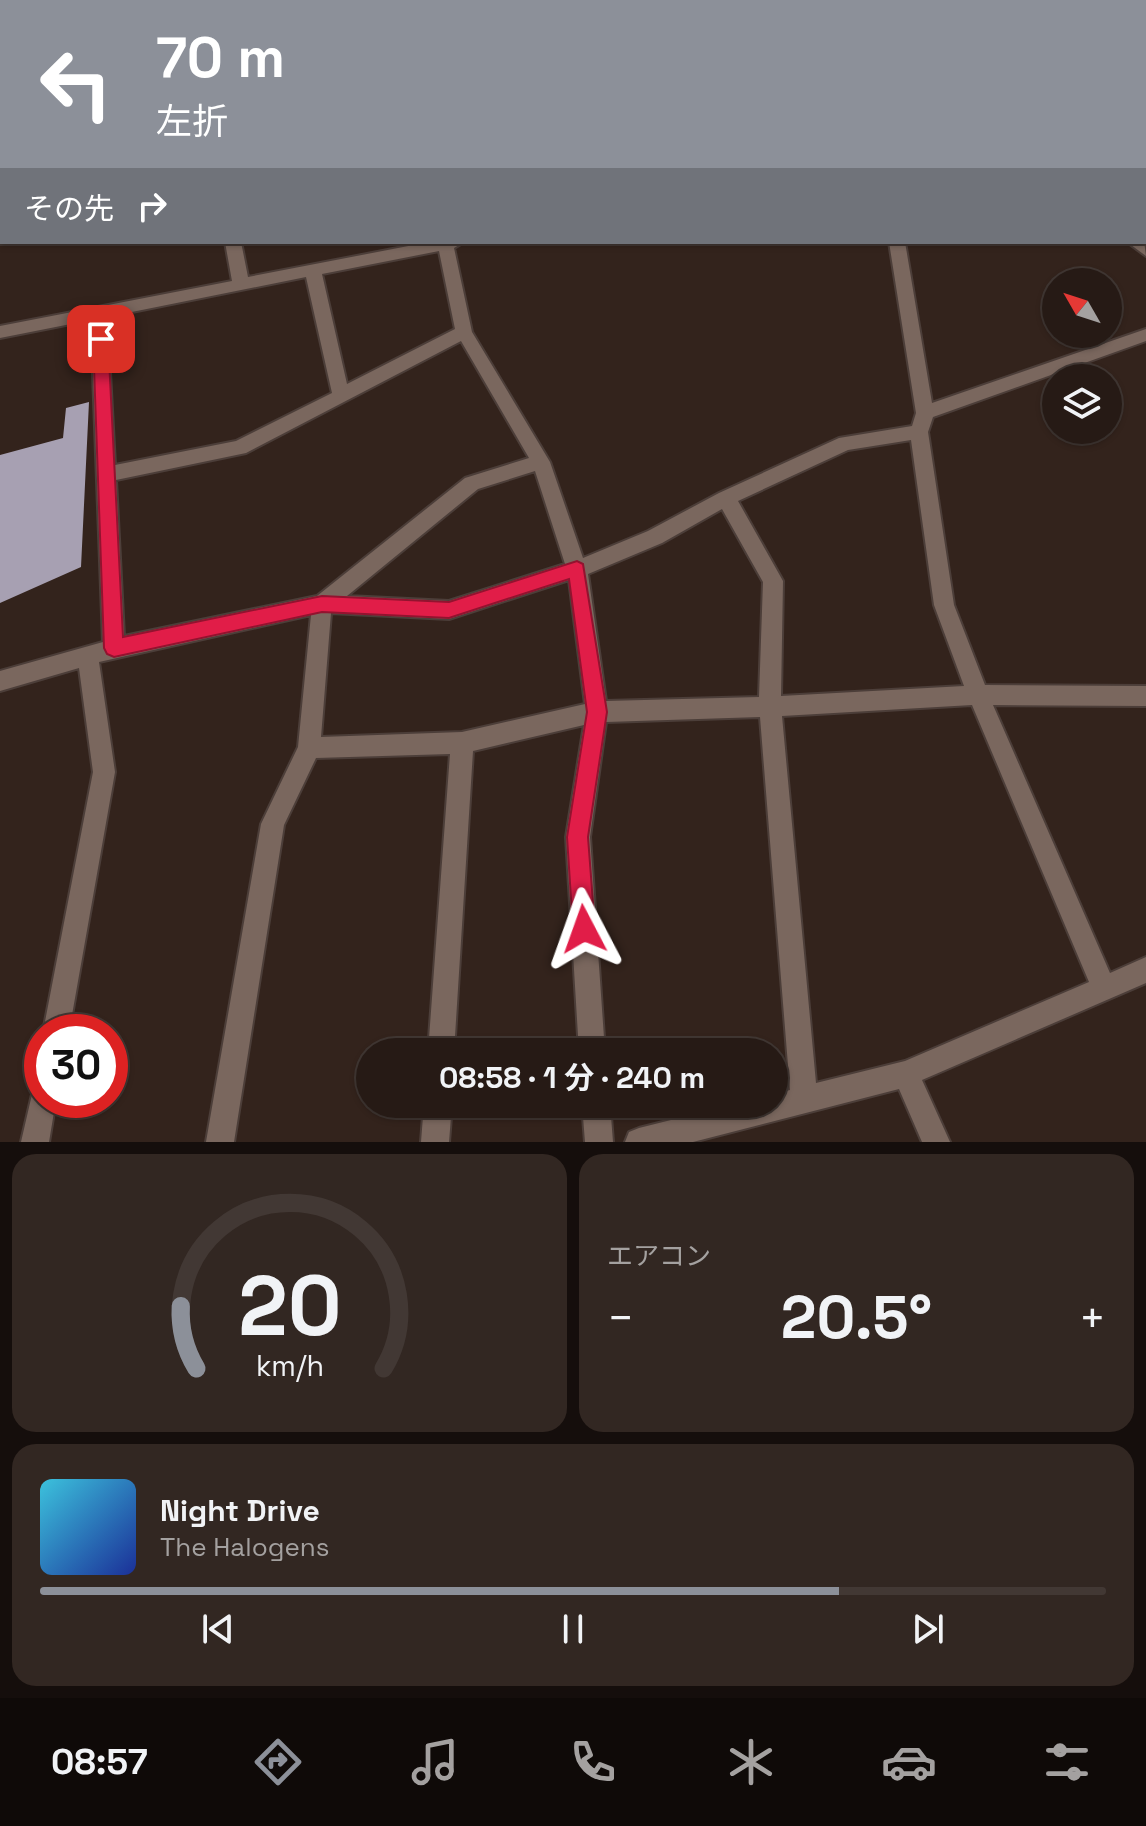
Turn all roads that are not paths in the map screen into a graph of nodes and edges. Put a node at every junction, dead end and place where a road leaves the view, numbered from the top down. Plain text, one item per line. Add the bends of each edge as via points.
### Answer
1 (233, 244) edge
2 (445, 244) edge
3 (450, 244) edge
4 (897, 244) edge
5 (313, 271) junction
6 (241, 285) junction
7 (99, 313) junction
8 (0, 332) edge
9 (464, 332) junction
10 (1146, 335) edge
11 (341, 395) junction
12 (922, 422) junction
13 (541, 462) junction
14 (106, 474) junction
15 (726, 498) junction
16 (577, 569) junction
17 (322, 604) junction
18 (114, 648) junction
19 (88, 656) junction
20 (0, 681) edge
21 (978, 695) junction
22 (1146, 696) edge
23 (770, 707) junction
24 (597, 712) junction
25 (462, 743) junction
26 (309, 748) junction
27 (1143, 977) edge
28 (1104, 988) junction
29 (59, 1014) edge
30 (442, 1038) edge
31 (591, 1038) edge
32 (906, 1074) junction
33 (804, 1099) junction
34 (40, 1118) edge
35 (437, 1118) edge
36 (597, 1118) edge
37 (645, 1141) edge
38 (35, 1142) edge
39 (220, 1142) edge
40 (435, 1142) edge
41 (599, 1142) edge
42 (936, 1142) edge

1 - 6 street
2 - 5 street
3 - 9 street
4 - 12 street
5 - 6 street
5 - 11 street
6 - 7 street
7 - 8 street
7 - 14 street
9 - 11 street
9 - 13 street
10 - 12 street
11 - 14 street via 240,448
12 - 15 street via 845,443
12 - 21 street via 944,605
13 - 16 street
13 - 17 street via 472,483
14 - 18 street
15 - 16 street via 655,537
15 - 23 street via 773,581
16 - 17 street via 449,610
16 - 24 street
17 - 18 street
17 - 26 street
18 - 19 street
19 - 20 street
19 - 29 street via 104,772
21 - 22 street
21 - 23 street
21 - 28 street
23 - 24 street
23 - 33 street
24 - 25 street
24 - 31 street via 578,837
25 - 26 street
25 - 30 street
26 - 39 street via 273,824
27 - 28 street
28 - 32 street
32 - 33 street
32 - 42 street
33 - 37 street
34 - 38 street
35 - 40 street
36 - 41 street

